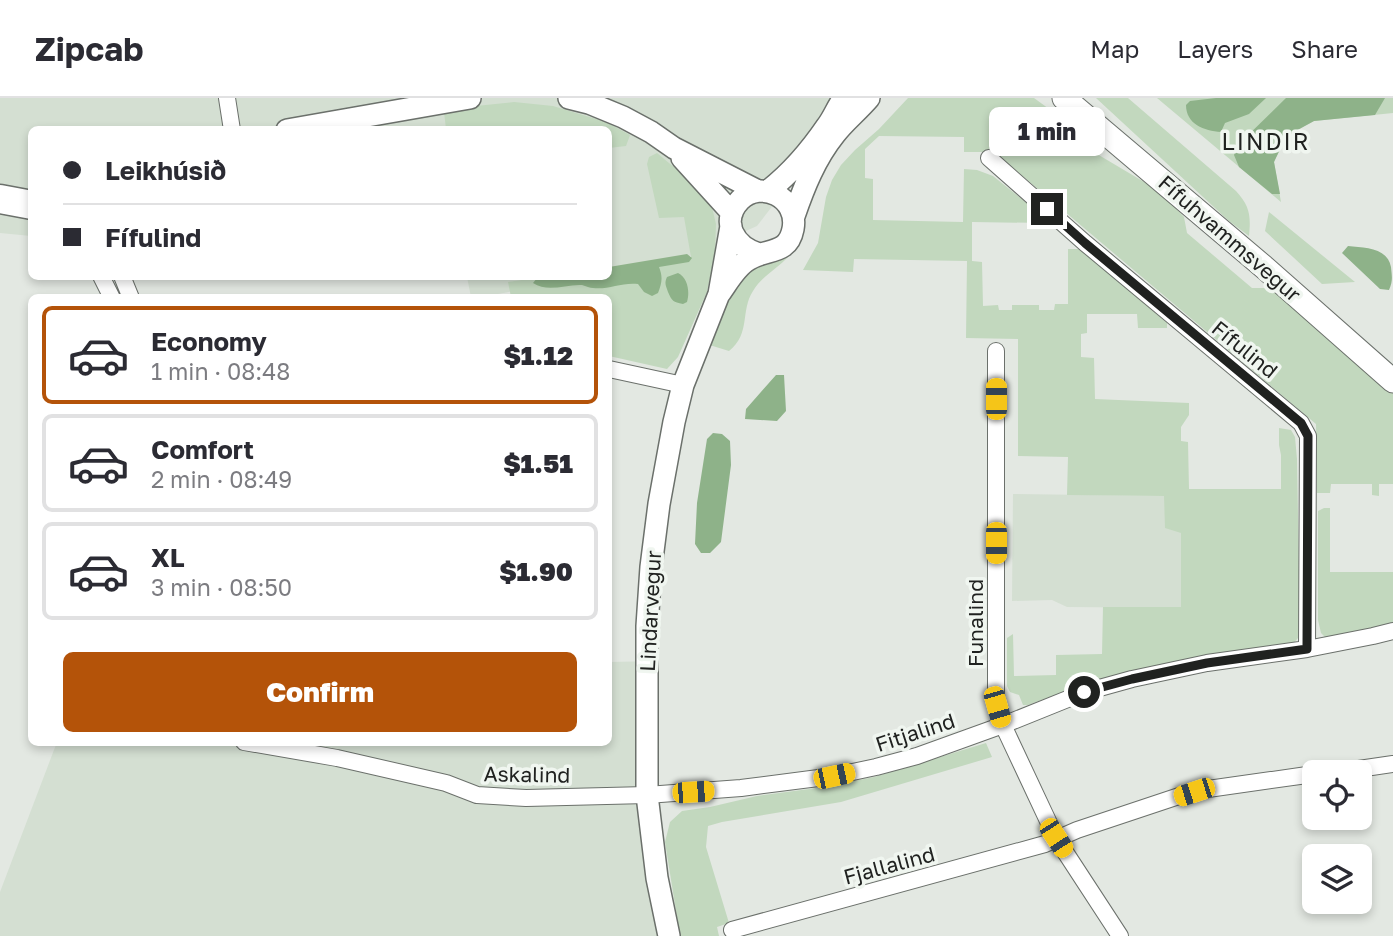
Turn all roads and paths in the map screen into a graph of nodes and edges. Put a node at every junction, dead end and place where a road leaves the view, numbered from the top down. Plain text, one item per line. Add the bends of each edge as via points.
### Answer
1 (227, 98) edge
2 (470, 98) edge
3 (569, 98) edge
4 (844, 98) edge
5 (869, 98) edge
6 (1064, 98) edge
7 (231, 126) edge
8 (310, 126) edge
9 (674, 149) junction
10 (989, 158) dead end
11 (763, 191) junction
12 (0, 199) edge
13 (28, 204) edge
14 (794, 216) junction
15 (732, 220) junction
16 (760, 254) junction
17 (719, 294) junction
18 (996, 351) dead end
19 (612, 370) edge
20 (1393, 381) edge
21 (683, 385) junction
22 (1393, 631) edge
23 (1307, 649) junction
24 (1003, 725) junction
25 (267, 746) edge
26 (1393, 764) edge
27 (1372, 767) edge
28 (1302, 776) edge
29 (647, 795) junction
30 (1056, 838) junction
31 (732, 930) dead end
32 (669, 936) edge
33 (1119, 936) edge

1 - 7 street
2 - 8 street
3 - 9 street via 624,117
4 - 11 street via 803,158 788,175
5 - 14 street via 815,162
6 - 20 main road, Fífuhvammsvegur
9 - 11 street
9 - 15 street
10 - 23 street, Fífulind via 1301,423 1308,436
11 - 14 street via 785,200
11 - 15 street via 742,198
12 - 13 highway
14 - 16 street via 786,244
15 - 16 street via 734,236 741,245
15 - 17 street, Lindarvegur
16 - 17 street, Lindarvegur via 741,265
17 - 21 street, Lindarvegur
18 - 24 street, Funalind via 996,694
19 - 21 street
21 - 29 street, Lindarvegur via 651,567
22 - 23 street, Fitjalind
23 - 24 street, Fitjalind via 1132,679 1084,692
24 - 29 street, Fitjalind via 917,755 834,776
24 - 30 street
25 - 29 street, Askalind via 446,783 477,795
26 - 27 street
28 - 30 street, Fjallalind via 1194,792
29 - 32 street, Lindarvegur
30 - 31 street, Fjallalind
30 - 33 street

